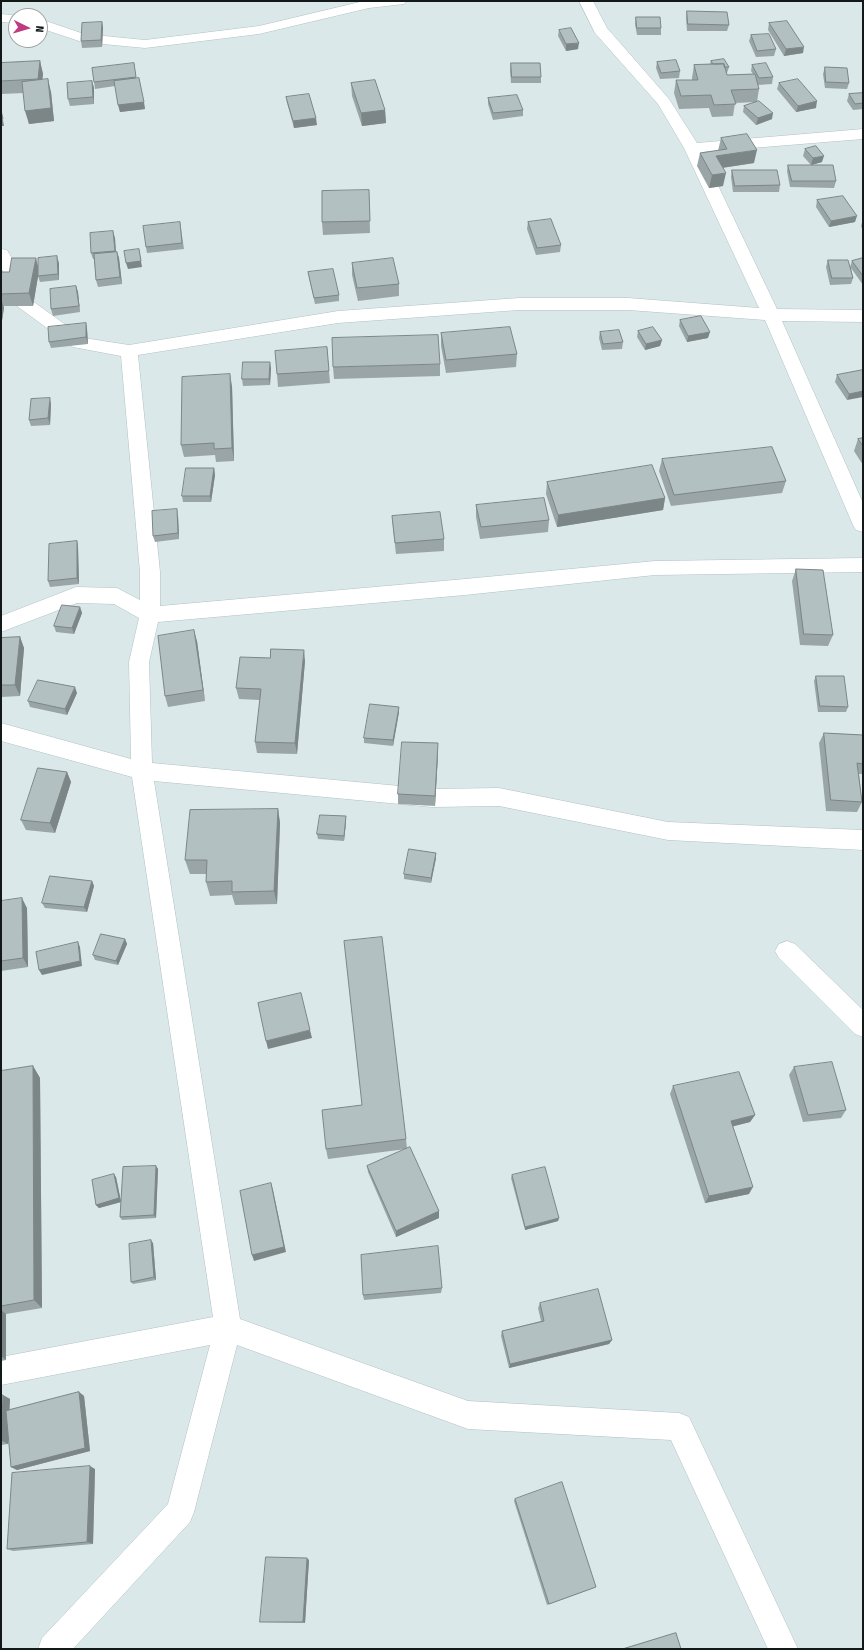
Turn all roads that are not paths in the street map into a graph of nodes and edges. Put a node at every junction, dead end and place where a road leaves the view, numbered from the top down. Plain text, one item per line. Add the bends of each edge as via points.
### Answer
1 (399, 1) edge
2 (586, 1) edge
3 (48, 26) edge
4 (863, 134) edge
5 (692, 148) junction
6 (1, 254) edge
7 (8, 296) edge
8 (771, 315) junction
9 (863, 316) edge
10 (129, 351) junction
11 (863, 525) edge
12 (863, 565) edge
13 (150, 615) junction
14 (1, 624) edge
15 (1, 732) edge
16 (142, 771) junction
17 (863, 840) edge
18 (787, 951) dead end
19 (863, 1026) edge
20 (228, 1328) junction
21 (1, 1371) edge
22 (53, 1649) edge
23 (783, 1649) edge

1 - 3 street via 369,4 259,30 145,44 82,38
2 - 5 street via 600,30 664,102
4 - 5 street
5 - 8 street
6 - 7 street via 18,283
7 - 10 street via 79,343
8 - 9 street
8 - 10 street via 628,304 519,304 338,317
8 - 11 street
10 - 13 street via 150,572
12 - 13 street via 655,568
13 - 14 street via 117,596 76,595
13 - 16 street via 139,662
15 - 16 street
16 - 17 street via 432,798 499,797 668,831
16 - 20 street
18 - 19 street
20 - 21 street
20 - 22 street via 180,1512
20 - 23 street via 468,1414 679,1427

